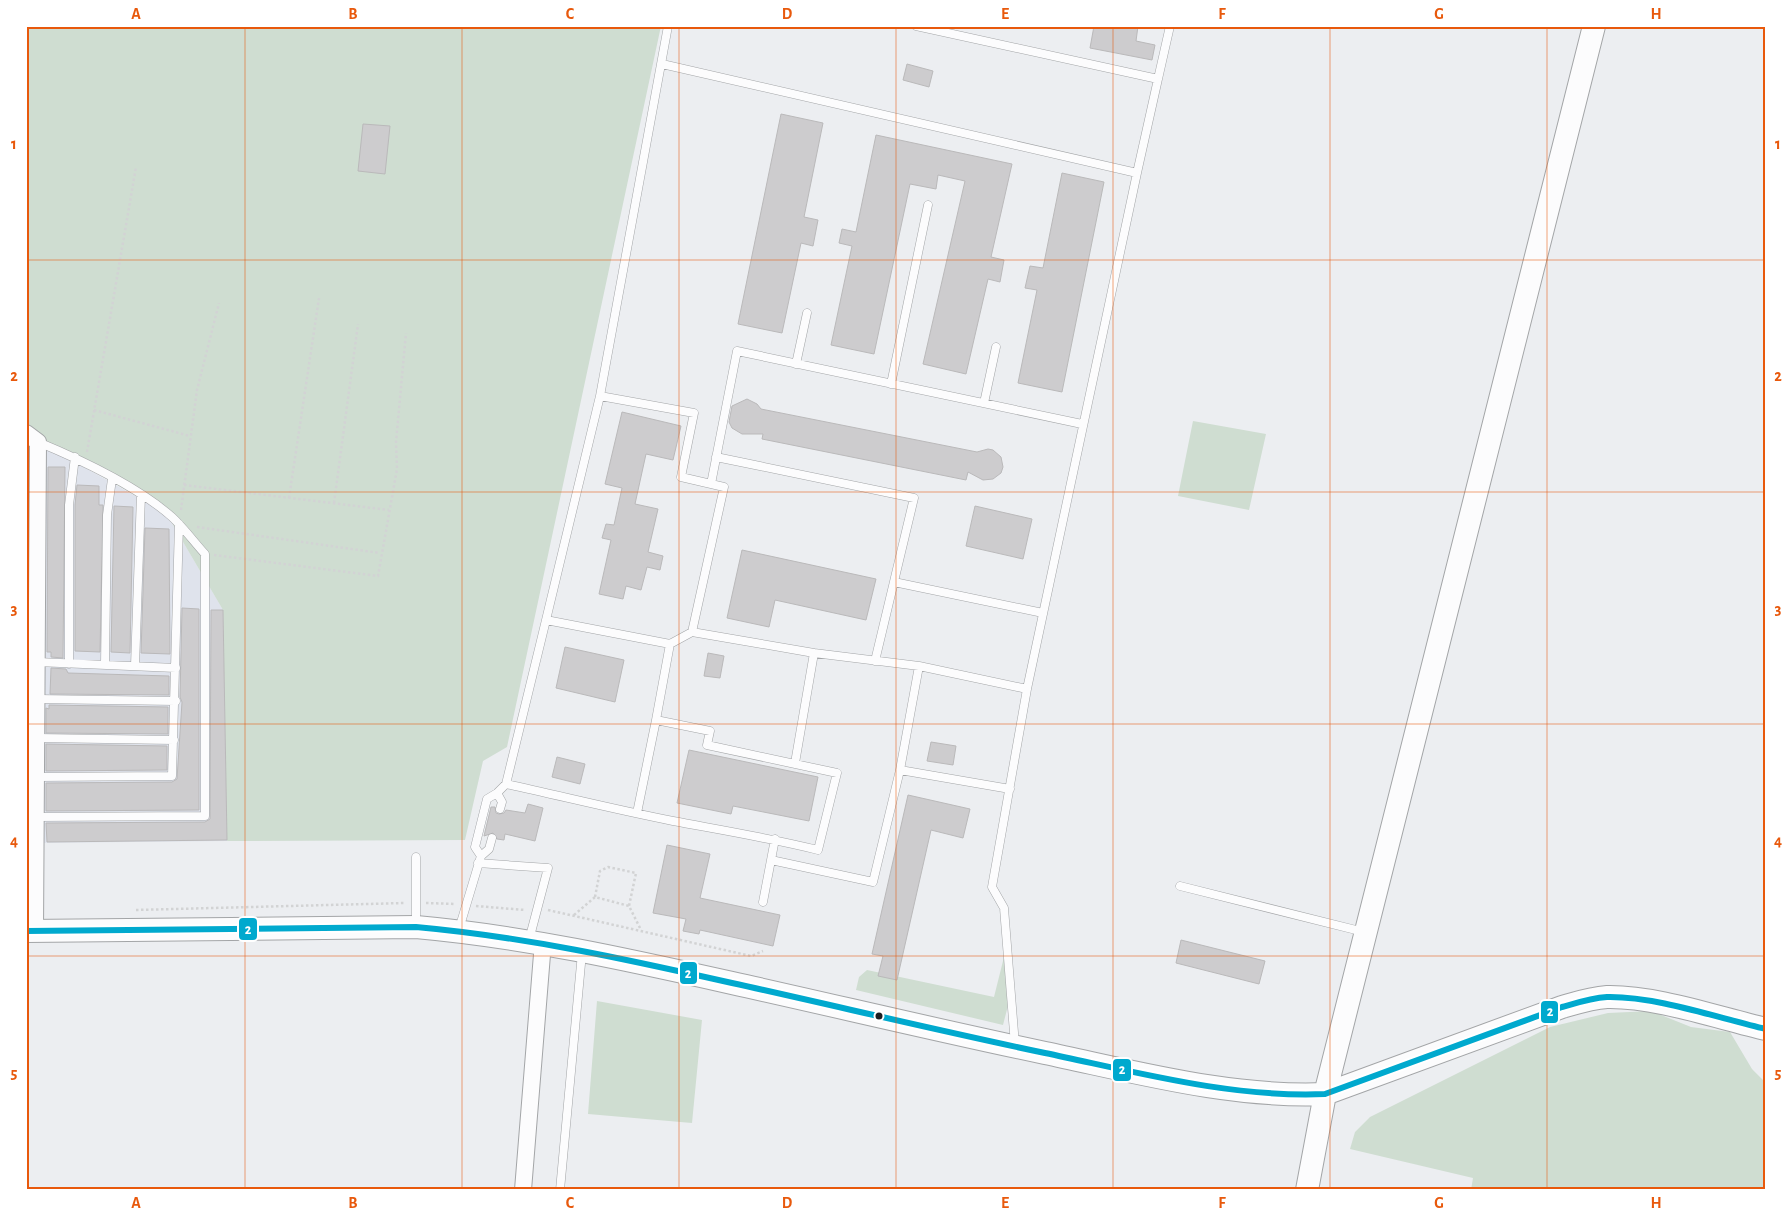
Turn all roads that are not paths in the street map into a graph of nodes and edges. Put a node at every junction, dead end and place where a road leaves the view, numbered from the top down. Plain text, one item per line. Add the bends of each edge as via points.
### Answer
1 (668, 26) edge
2 (916, 26) edge
3 (1170, 26) edge
4 (1594, 26) edge
5 (662, 64) junction
6 (1158, 78) junction
7 (1137, 173) junction
8 (928, 205) dead end
9 (807, 313) dead end
10 (996, 347) dead end
11 (796, 364) junction
12 (891, 384) junction
13 (600, 396) junction
14 (984, 403) junction
15 (1082, 424) junction
16 (32, 437) edge
17 (716, 456) junction
18 (75, 457) junction
19 (32, 468) edge
20 (112, 479) junction
21 (711, 484) junction
22 (141, 495) junction
23 (32, 521) edge
24 (179, 524) junction
25 (894, 582) junction
26 (1042, 613) junction
27 (546, 620) junction
28 (692, 632) junction
29 (670, 644) junction
30 (814, 653) junction
31 (875, 661) junction
32 (37, 662) junction
33 (69, 664) junction
34 (105, 665) junction
35 (135, 666) junction
36 (919, 666) junction
37 (176, 668) junction
38 (1027, 689) junction
39 (37, 699) junction
40 (176, 701) junction
41 (656, 720) junction
42 (37, 738) junction
43 (174, 740) junction
44 (795, 763) junction
45 (900, 770) junction
46 (37, 777) junction
47 (506, 784) junction
48 (1010, 789) junction
49 (497, 793) junction
50 (500, 808) dead end
51 (637, 813) junction
52 (36, 817) junction
53 (492, 838) dead end
54 (776, 839) junction
55 (416, 857) dead end
56 (480, 860) junction
57 (771, 860) junction
58 (1180, 886) dead end
59 (763, 902) dead end
60 (416, 927) junction
61 (459, 930) junction
62 (30, 931) edge
63 (1366, 932) junction
64 (536, 941) junction
65 (582, 949) junction
66 (1766, 1029) edge
67 (1015, 1046) junction
68 (1325, 1094) junction
69 (523, 1190) edge
70 (560, 1190) edge
71 (1307, 1190) edge

1 - 5 lane
2 - 6 lane
3 - 6 lane
4 - 63 main road
5 - 7 lane
5 - 13 lane
6 - 7 lane
7 - 15 lane
8 - 12 lane
9 - 11 lane
10 - 14 lane
11 - 12 lane
11 - 17 lane via 737,351
12 - 14 lane
13 - 21 lane via 694,412 681,478
13 - 27 lane
14 - 15 lane
15 - 26 lane
16 - 18 lane
16 - 19 street
17 - 21 lane
17 - 25 lane via 914,498
18 - 20 lane
18 - 33 lane via 69,505
19 - 23 street
20 - 22 lane
20 - 34 lane via 108,515
21 - 28 lane via 724,487
22 - 24 lane
22 - 35 lane
23 - 32 street
24 - 37 lane
24 - 52 lane via 205,554 205,816
25 - 26 lane
25 - 31 lane
26 - 38 lane
27 - 29 lane
27 - 47 lane
28 - 29 lane
28 - 30 lane
29 - 41 lane
30 - 31 lane
30 - 44 lane
31 - 36 lane
32 - 33 lane
32 - 39 street
33 - 34 lane
34 - 35 lane
35 - 37 lane
36 - 38 lane
36 - 45 lane
37 - 40 lane
38 - 48 lane
39 - 40 lane
39 - 42 street
40 - 43 lane
41 - 44 lane via 710,731 707,745
41 - 51 lane
42 - 43 lane
42 - 46 street
43 - 46 lane via 172,776
44 - 54 lane via 837,773 818,850
45 - 48 lane
45 - 57 lane via 873,882
46 - 52 street
47 - 49 lane
47 - 51 lane
48 - 67 lane via 992,887 1004,908
49 - 50 lane via 502,802
49 - 56 lane via 487,799 476,839
51 - 54 lane
52 - 62 street
53 - 56 lane via 489,849
54 - 57 lane
55 - 60 lane
56 - 61 lane
56 - 64 lane via 548,868 537,911
57 - 59 lane
58 - 63 lane
60 - 61 main road
60 - 62 main road
61 - 64 main road
63 - 68 main road
64 - 65 main road
64 - 69 street
65 - 67 main road
65 - 70 lane
66 - 68 main road via 1655,1002 1606,997 1588,999
67 - 68 main road via 1167,1078 1294,1095
68 - 71 main road

